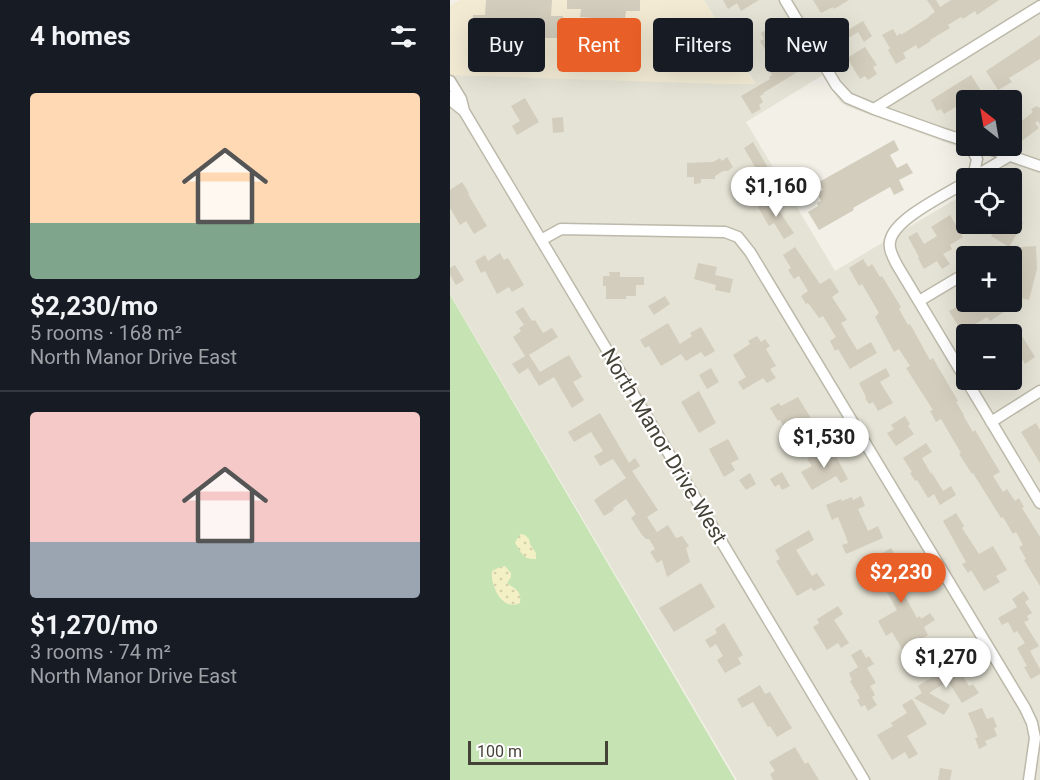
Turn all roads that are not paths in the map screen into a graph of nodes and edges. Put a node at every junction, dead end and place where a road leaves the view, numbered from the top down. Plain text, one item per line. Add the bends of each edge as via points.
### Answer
1 (785, 0) edge
2 (1040, 6) edge
3 (450, 81) edge
4 (450, 97) edge
5 (874, 110) junction
6 (464, 111) junction
7 (956, 138) edge
8 (1009, 156) edge
9 (1014, 156) edge
10 (1040, 166) edge
11 (990, 168) edge
12 (956, 188) edge
13 (541, 240) junction
14 (956, 279) edge
15 (919, 301) junction
16 (1040, 391) edge
17 (991, 422) junction
18 (1040, 503) edge
19 (864, 780) edge
20 (1029, 780) edge

1 - 5 street via 842,93
2 - 5 street
3 - 6 street, North Manor Drive West
4 - 6 street, North Manor Drive West
5 - 7 street
6 - 13 street, North Manor Drive West
8 - 11 street
9 - 10 street
12 - 15 street via 910,216 891,238 897,265
13 - 19 street, North Manor Drive West
13 - 20 street via 561,229 725,232 738,237 1025,708 1035,738
14 - 15 street
15 - 17 street
16 - 17 street
17 - 18 street

